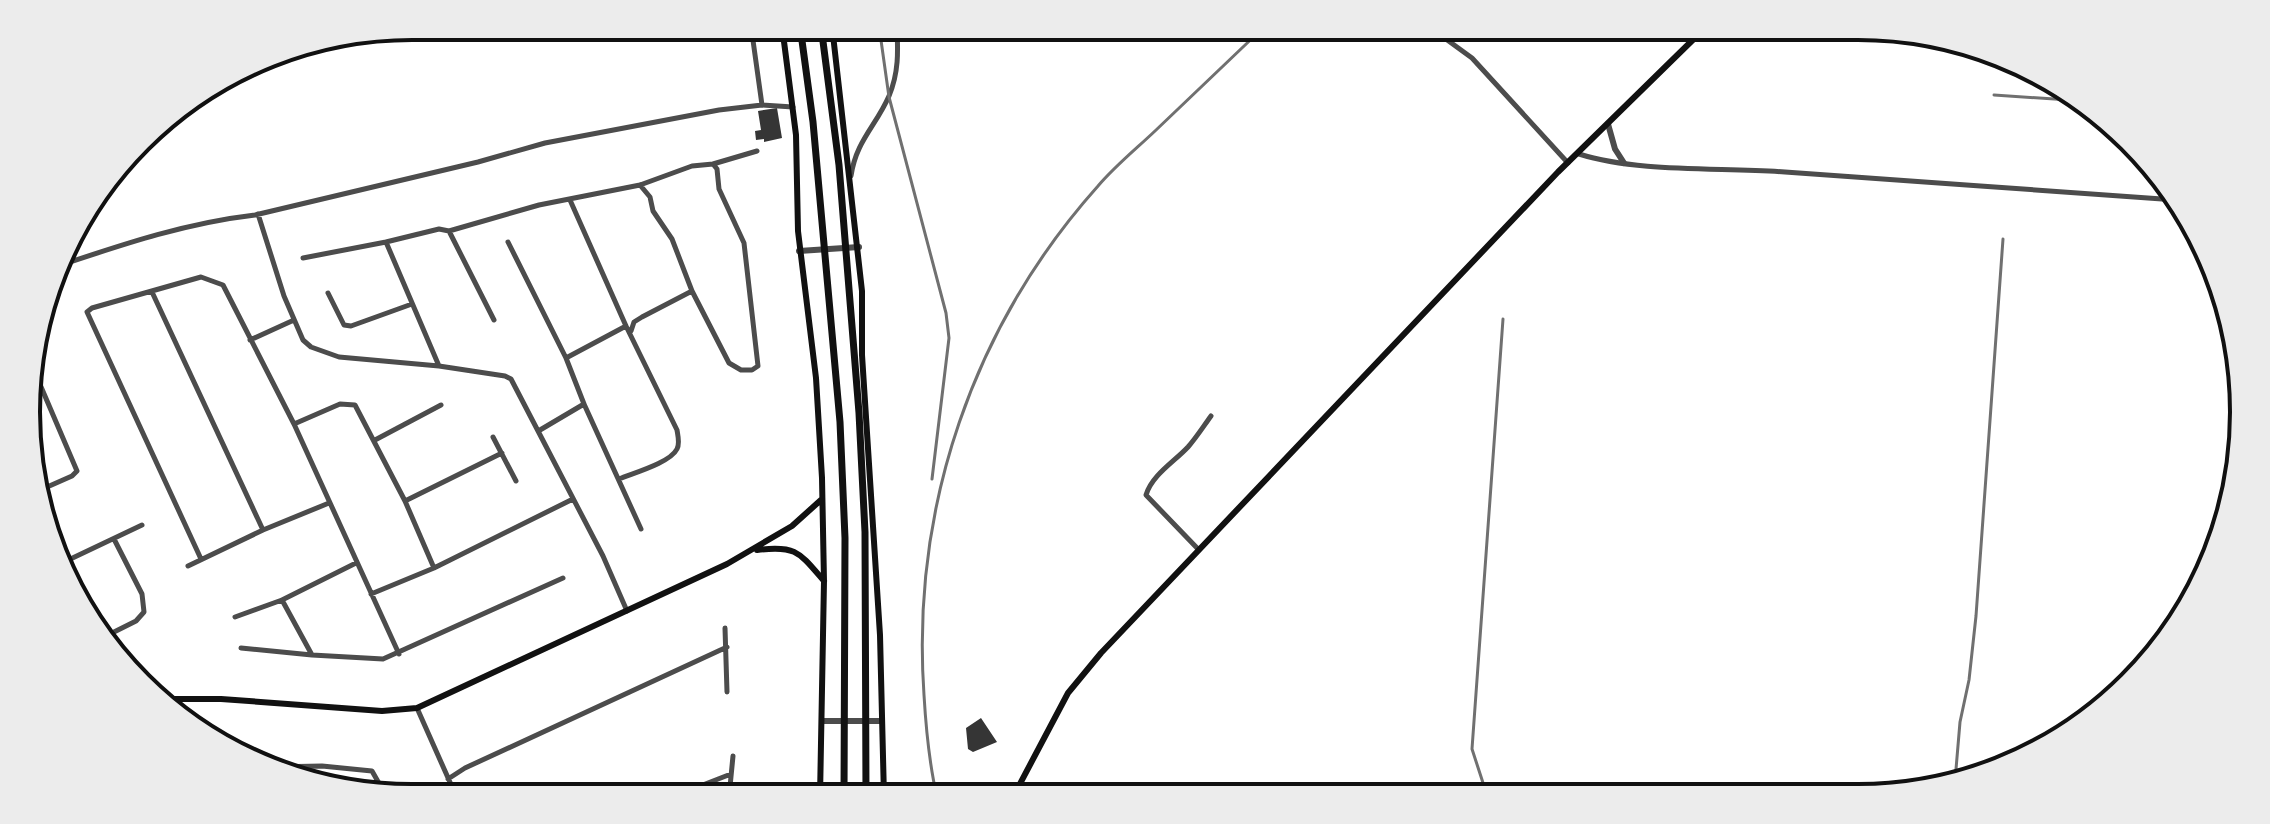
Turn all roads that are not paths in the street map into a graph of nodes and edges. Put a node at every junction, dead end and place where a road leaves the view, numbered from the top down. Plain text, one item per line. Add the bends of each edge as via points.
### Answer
1 (753, 40) edge
2 (784, 40) edge
3 (802, 40) edge
4 (823, 40) edge
5 (834, 40) edge
6 (898, 40) edge
7 (1447, 40) edge
8 (1693, 40) edge
9 (762, 105) junction
10 (793, 107) junction
11 (1608, 124) junction
12 (757, 151) dead end
13 (1579, 154) junction
14 (1568, 163) junction
15 (1624, 163) junction
16 (713, 164) junction
17 (851, 176) junction
18 (640, 185) junction
19 (2163, 199) edge
20 (570, 200) junction
21 (258, 214) junction
22 (449, 231) junction
23 (386, 242) junction
24 (508, 242) dead end
25 (859, 247) junction
26 (799, 251) junction
27 (303, 258) dead end
28 (72, 262) edge
29 (692, 291) junction
30 (152, 292) junction
31 (328, 293) dead end
32 (412, 304) junction
33 (294, 320) junction
34 (494, 320) dead end
35 (626, 326) junction
36 (630, 332) junction
37 (250, 340) junction
38 (566, 358) junction
39 (439, 366) junction
40 (41, 386) edge
41 (584, 404) junction
42 (441, 405) dead end
43 (1211, 416) dead end
44 (294, 424) junction
45 (540, 430) junction
46 (493, 437) dead end
47 (375, 440) junction
48 (502, 453) junction
49 (619, 479) junction
50 (516, 481) dead end
51 (47, 487) edge
52 (573, 499) junction
53 (822, 499) junction
54 (405, 501) junction
55 (329, 503) junction
56 (142, 525) dead end
57 (641, 529) dead end
58 (263, 530) junction
59 (114, 539) junction
60 (1198, 549) junction
61 (753, 551) junction
62 (70, 559) edge
63 (201, 559) junction
64 (356, 563) junction
65 (188, 566) dead end
66 (434, 568) junction
67 (563, 578) dead end
68 (824, 581) junction
69 (371, 594) junction
70 (282, 600) junction
71 (627, 612) junction
72 (235, 617) dead end
73 (725, 628) dead end
74 (113, 633) edge
75 (727, 647) junction
76 (241, 648) dead end
77 (399, 654) junction
78 (312, 655) junction
79 (727, 692) dead end
80 (176, 699) edge
81 (417, 708) junction
82 (823, 721) junction
83 (881, 721) junction
84 (733, 756) dead end
85 (300, 766) edge
86 (731, 774) junction
87 (448, 779) junction
88 (378, 782) edge
89 (450, 784) edge
90 (705, 784) edge
91 (730, 784) edge
92 (821, 784) edge
93 (844, 784) edge
94 (866, 784) edge
95 (884, 784) edge
96 (1020, 784) edge

1 - 9 street
2 - 10 main road
3 - 93 main road via 840,422
4 - 94 main road via 839,165 863,467
5 - 17 main road
6 - 17 street via 899,61 889,97 854,155
7 - 14 street via 1472,58
8 - 11 main road
9 - 10 street
9 - 21 street via 545,143
10 - 26 main road
11 - 13 main road
11 - 15 street
12 - 16 street
13 - 14 main road
13 - 15 street
14 - 60 main road
15 - 19 street
16 - 18 street
16 - 29 street via 744,243 758,366 741,370 729,363
17 - 25 main road
18 - 20 street
18 - 29 street via 672,239
20 - 22 street
20 - 35 street
21 - 28 street via 162,232
21 - 33 street
22 - 23 street
22 - 34 street
23 - 27 street
23 - 32 street
24 - 38 street
25 - 26 street
25 - 83 main road
26 - 53 main road via 816,378
29 - 36 street via 634,322
30 - 37 street via 201,277 217,282
30 - 58 street
30 - 63 street via 87,313
31 - 32 street via 348,326
32 - 39 street
33 - 37 street
33 - 39 street via 303,340 320,352
35 - 36 street
35 - 38 street
36 - 49 street via 670,411 679,445 667,458
37 - 44 street
38 - 41 street
39 - 45 street via 511,379
40 - 51 street via 77,468 76,474
41 - 45 street
41 - 49 street
42 - 47 street
43 - 60 street via 1146,495
44 - 47 street via 348,403 359,410
44 - 55 street
45 - 52 street
46 - 48 street
47 - 54 street
48 - 50 street
48 - 54 street
49 - 57 street
52 - 66 street
52 - 71 street
53 - 61 main road
53 - 68 main road
54 - 66 street
55 - 58 street
55 - 64 street
56 - 59 street
58 - 63 street
59 - 62 street
59 - 74 street via 142,594 144,612
60 - 96 main road via 1068,693
61 - 68 main road via 796,551
61 - 71 main road
63 - 65 street
64 - 69 street
64 - 70 street
66 - 69 street
67 - 77 street
68 - 82 main road
69 - 77 street
70 - 72 street
70 - 78 street
71 - 81 main road
73 - 75 street
75 - 79 street
75 - 87 street
76 - 78 street
77 - 78 street via 383,659
80 - 81 main road via 382,711
81 - 87 street
82 - 83 street
82 - 92 main road
83 - 95 main road
84 - 86 street
85 - 88 street via 372,771
86 - 90 street
86 - 91 street
87 - 89 street

